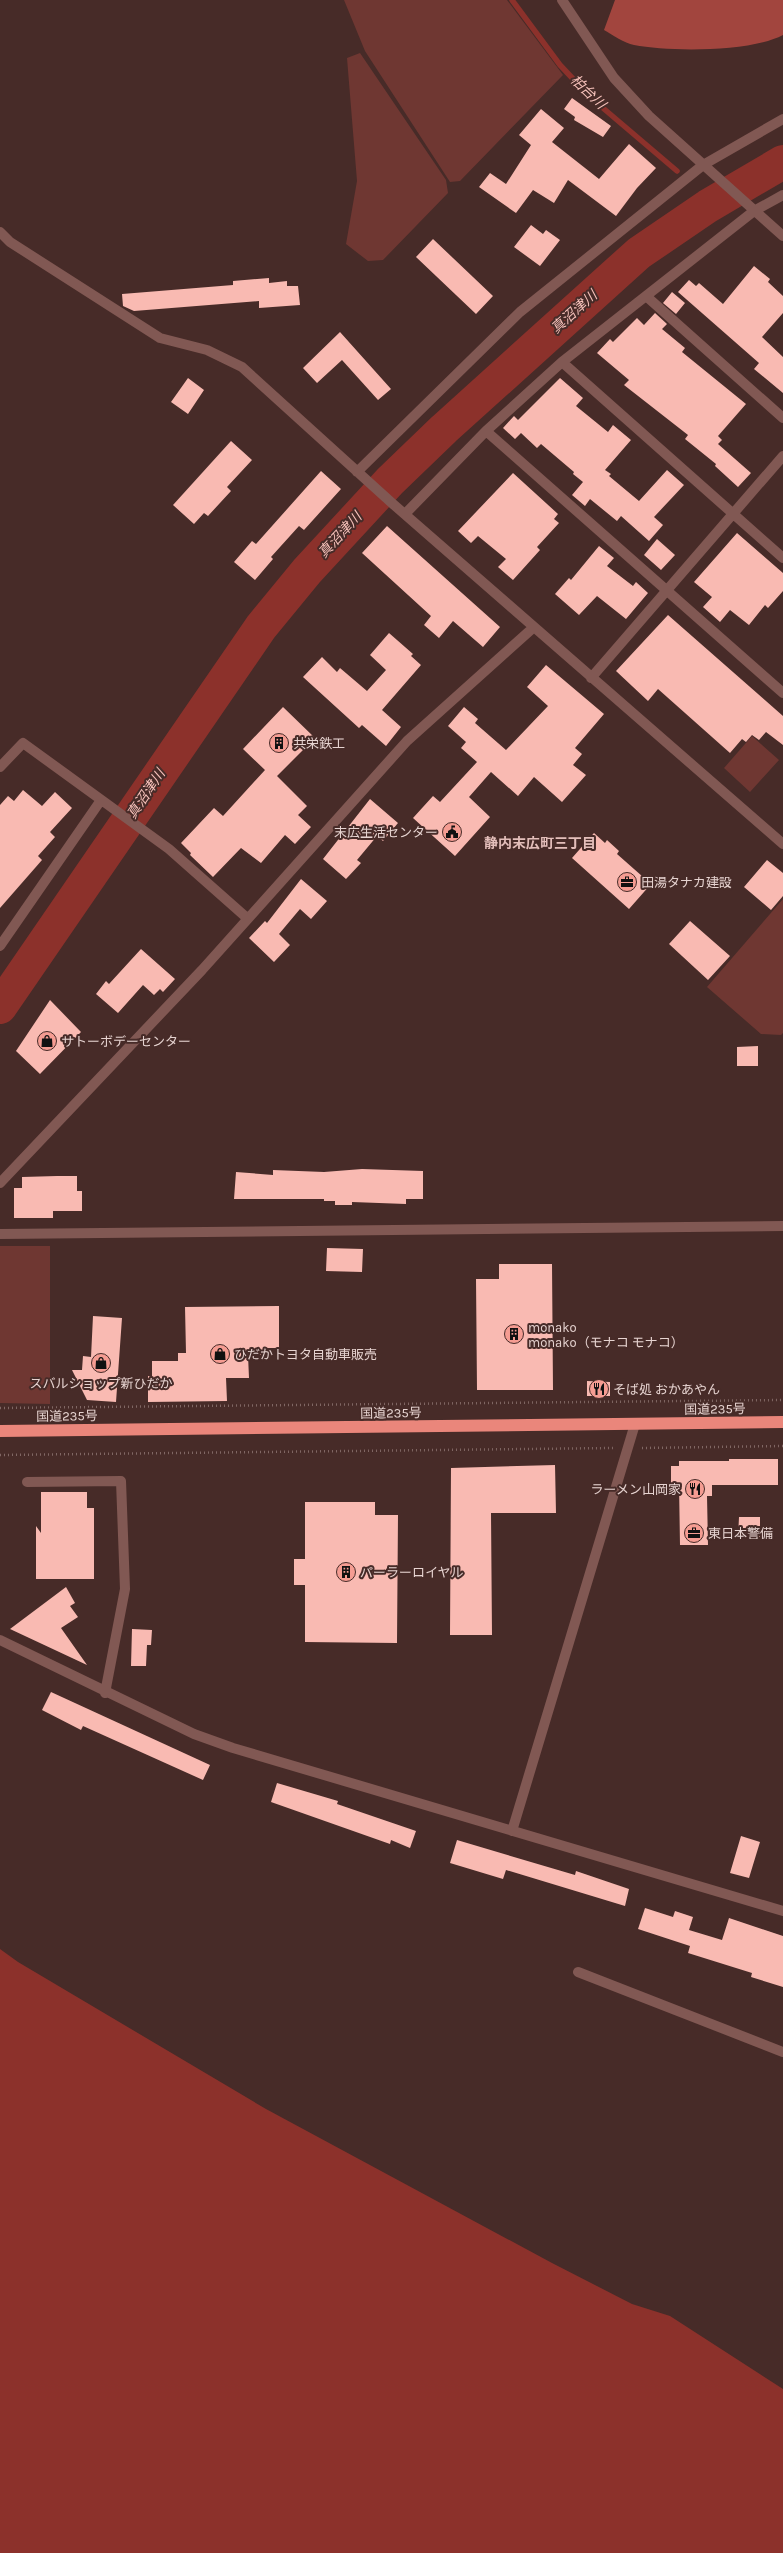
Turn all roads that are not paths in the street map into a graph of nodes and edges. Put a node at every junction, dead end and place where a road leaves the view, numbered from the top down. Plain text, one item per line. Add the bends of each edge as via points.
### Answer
1 (562, 0) edge
2 (783, 119) edge
3 (703, 165) junction
4 (783, 194) edge
5 (754, 210) junction
6 (0, 232) edge
7 (783, 236) edge
8 (646, 296) junction
9 (562, 362) junction
10 (783, 418) edge
11 (486, 431) junction
12 (783, 456) edge
13 (357, 472) junction
14 (406, 514) junction
15 (734, 515) junction
16 (783, 558) edge
17 (667, 591) junction
18 (534, 627) junction
19 (591, 678) junction
20 (783, 693) edge
21 (0, 767) edge
22 (101, 800) junction
23 (783, 844) edge
24 (248, 918) junction
25 (0, 946) edge
26 (0, 1183) edge
27 (783, 1226) edge
28 (0, 1234) edge
29 (783, 1422) edge
30 (635, 1424) junction
31 (0, 1431) edge
32 (27, 1482) dead end
33 (0, 1640) edge
34 (105, 1693) junction
35 (512, 1831) junction
36 (783, 1911) edge
37 (578, 1972) dead end
38 (783, 2052) edge

1 - 3 street via 614,78 648,116
2 - 3 street
3 - 5 street
3 - 13 street via 520,312
4 - 5 street
5 - 7 street
5 - 8 street
6 - 13 street via 10,242 160,338 207,350 242,367
8 - 9 street
8 - 10 street
9 - 11 street
9 - 15 street
11 - 14 street
11 - 17 street
12 - 15 street
13 - 14 street
14 - 18 street
15 - 16 street
15 - 17 street
17 - 19 street
17 - 20 street
18 - 19 street
18 - 24 street via 407,741
19 - 23 street
21 - 22 street via 23,743
22 - 24 street via 169,849
22 - 25 street
24 - 26 street
27 - 28 street
29 - 30 highway, 国道235号
30 - 31 highway, 国道235号
30 - 35 street
32 - 34 street via 121,1481 125,1589
33 - 34 street
34 - 35 street via 194,1734 233,1748
35 - 36 street
37 - 38 street

